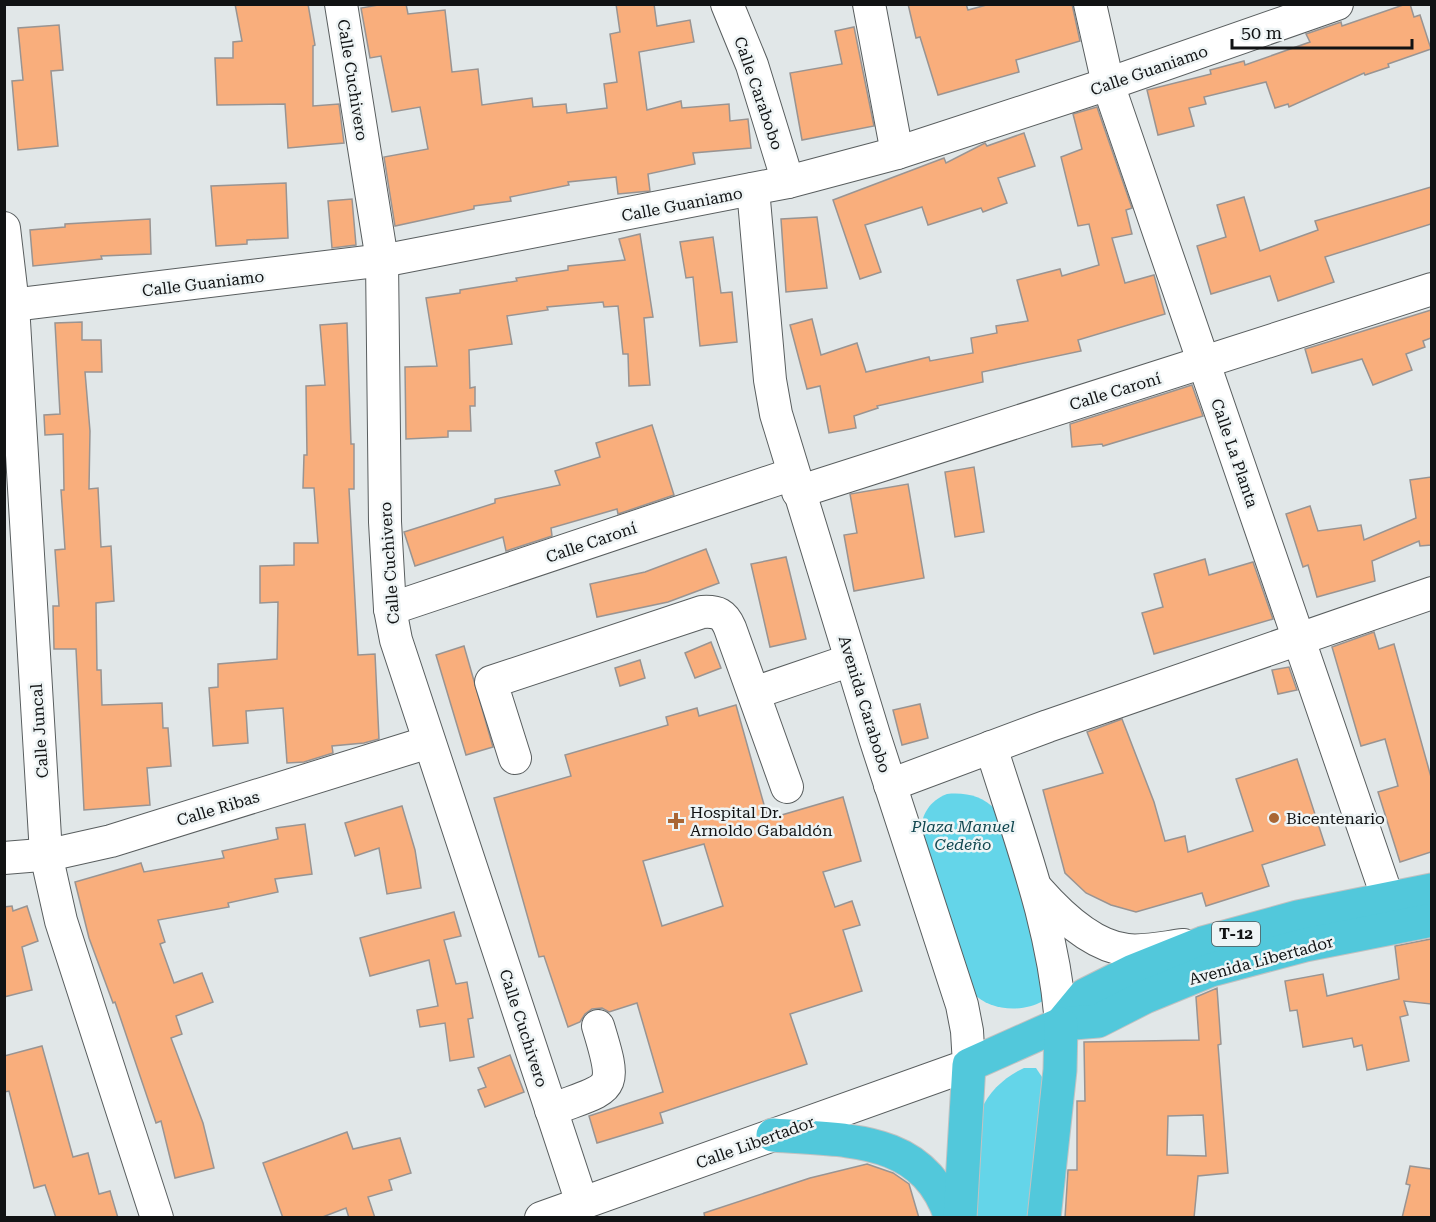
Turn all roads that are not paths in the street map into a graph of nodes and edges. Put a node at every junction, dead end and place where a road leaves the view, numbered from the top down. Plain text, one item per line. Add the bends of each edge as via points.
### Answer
1 (341, 4) edge
2 (727, 4) edge
3 (869, 4) edge
4 (1090, 4) edge
5 (1337, 4) edge
6 (1108, 84) junction
7 (897, 153) junction
8 (788, 182) junction
9 (753, 189) junction
10 (4, 228) edge
11 (382, 260) junction
12 (1431, 289) edge
13 (9, 305) edge
14 (1204, 363) junction
15 (796, 483) junction
16 (1431, 593) edge
17 (390, 609) junction
18 (1299, 639) junction
19 (851, 660) junction
20 (754, 693) junction
21 (429, 742) junction
22 (991, 747) junction
23 (515, 758) dead end
24 (890, 785) junction
25 (787, 787) dead end
26 (46, 854) junction
27 (4, 858) edge
28 (1035, 887) junction
29 (1431, 890) edge
30 (1388, 899) junction
31 (1431, 920) edge
32 (1203, 943) junction
33 (1060, 1024) junction
34 (598, 1026) dead end
35 (969, 1065) junction
36 (551, 1110) junction
37 (773, 1135) junction
38 (582, 1203) junction
39 (157, 1218) edge
40 (541, 1218) edge
41 (951, 1218) edge
42 (960, 1218) edge
43 (1044, 1218) edge

1 - 11 street, Calle Cuchivero
2 - 8 street, Calle Carabobo via 752,66
3 - 7 street
4 - 6 street, Calle La Planta
5 - 6 street, Calle Guaniamo
6 - 7 street, Calle Guaniamo
6 - 14 street, Calle La Planta
7 - 8 street, Calle Guaniamo
8 - 9 street, Calle Guaniamo
9 - 11 street, Calle Guaniamo
9 - 15 street, Avenida Carabobo via 770,380
10 - 13 street, Calle Juncal
11 - 13 street, Calle Guaniamo
11 - 17 street, Calle Cuchivero via 385,522
12 - 14 street, Calle Caroní
13 - 26 street, Calle Juncal
14 - 15 street, Calle Caroní
14 - 18 street, Calle La Planta
15 - 17 street, Calle Caroní
15 - 19 street, Avenida Carabobo
16 - 18 street
17 - 21 street, Calle Cuchivero
18 - 22 street
18 - 30 street, Calle La Planta
19 - 20 street
19 - 24 street, Avenida Carabobo
20 - 23 street via 726,617 702,612 491,682
20 - 25 street
21 - 26 street, Calle Ribas via 111,842
21 - 36 street, Calle Cuchivero
22 - 24 street
22 - 28 street
24 - 35 street, Avenida Carabobo via 962,1005
26 - 27 street, Calle Ribas
26 - 39 street, Calle Juncal via 61,921
28 - 32 street via 1078,927 1125,950
28 - 33 street via 1056,967
29 - 30 highway, Avenida Libertador / T-12
30 - 32 highway, Avenida Libertador / T-12
31 - 33 highway, Avenida Libertador / T-12 via 1305,945 1211,970 1098,1021
32 - 33 highway, Avenida Libertador / T-12 via 1085,995
33 - 35 highway, Avenida Libertador / T-12
33 - 43 highway via 1060,1070
34 - 36 street via 610,1066 608,1081 598,1092
35 - 37 street, Calle Libertador
35 - 42 highway, Avenida Carabobo
36 - 38 street, Calle Cuchivero
37 - 38 street, Calle Libertador
37 - 41 highway via 853,1141 892,1150 923,1170 946,1202
38 - 40 street, Calle Libertador

